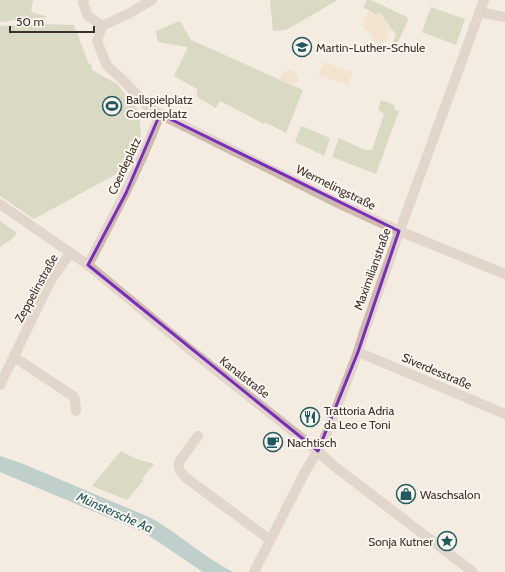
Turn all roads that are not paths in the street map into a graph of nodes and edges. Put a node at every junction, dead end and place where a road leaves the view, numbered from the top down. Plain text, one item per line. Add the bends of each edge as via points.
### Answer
1 (84, 0) edge
2 (152, 0) edge
3 (484, 0) edge
4 (479, 12) junction
5 (505, 17) edge
6 (102, 26) junction
7 (160, 114) junction
8 (0, 204) edge
9 (399, 231) junction
10 (70, 253) junction
11 (88, 265) junction
12 (505, 274) edge
13 (358, 352) junction
14 (14, 357) junction
15 (0, 385) edge
16 (76, 411) dead end
17 (505, 414) edge
18 (198, 436) dead end
19 (318, 451) junction
20 (270, 540) junction
21 (254, 572) edge
22 (472, 572) edge

1 - 6 street via 88,16
2 - 6 street
3 - 4 street, Maximilianstraße
4 - 5 street
4 - 9 street, Maximilianstraße
6 - 7 street via 97,41 106,66 149,108
7 - 9 street, Wermelingstraße
7 - 11 street, Coerdeplatz via 126,193
8 - 10 street, Kanalstraße
9 - 12 street, Wermelingstraße
9 - 13 street, Maximilianstraße
10 - 11 street, Kanalstraße
10 - 14 street, Zeppelinstraße via 52,280
11 - 19 street, Kanalstraße
13 - 17 street, Siverdesstraße
13 - 19 street, Maximilianstraße
14 - 15 street, Zeppelinstraße
14 - 16 street via 73,396
18 - 20 street via 179,462 180,472
19 - 20 street, Maximilianstraße
19 - 22 street, Kanalstraße
20 - 21 street, Maximilianstraße

